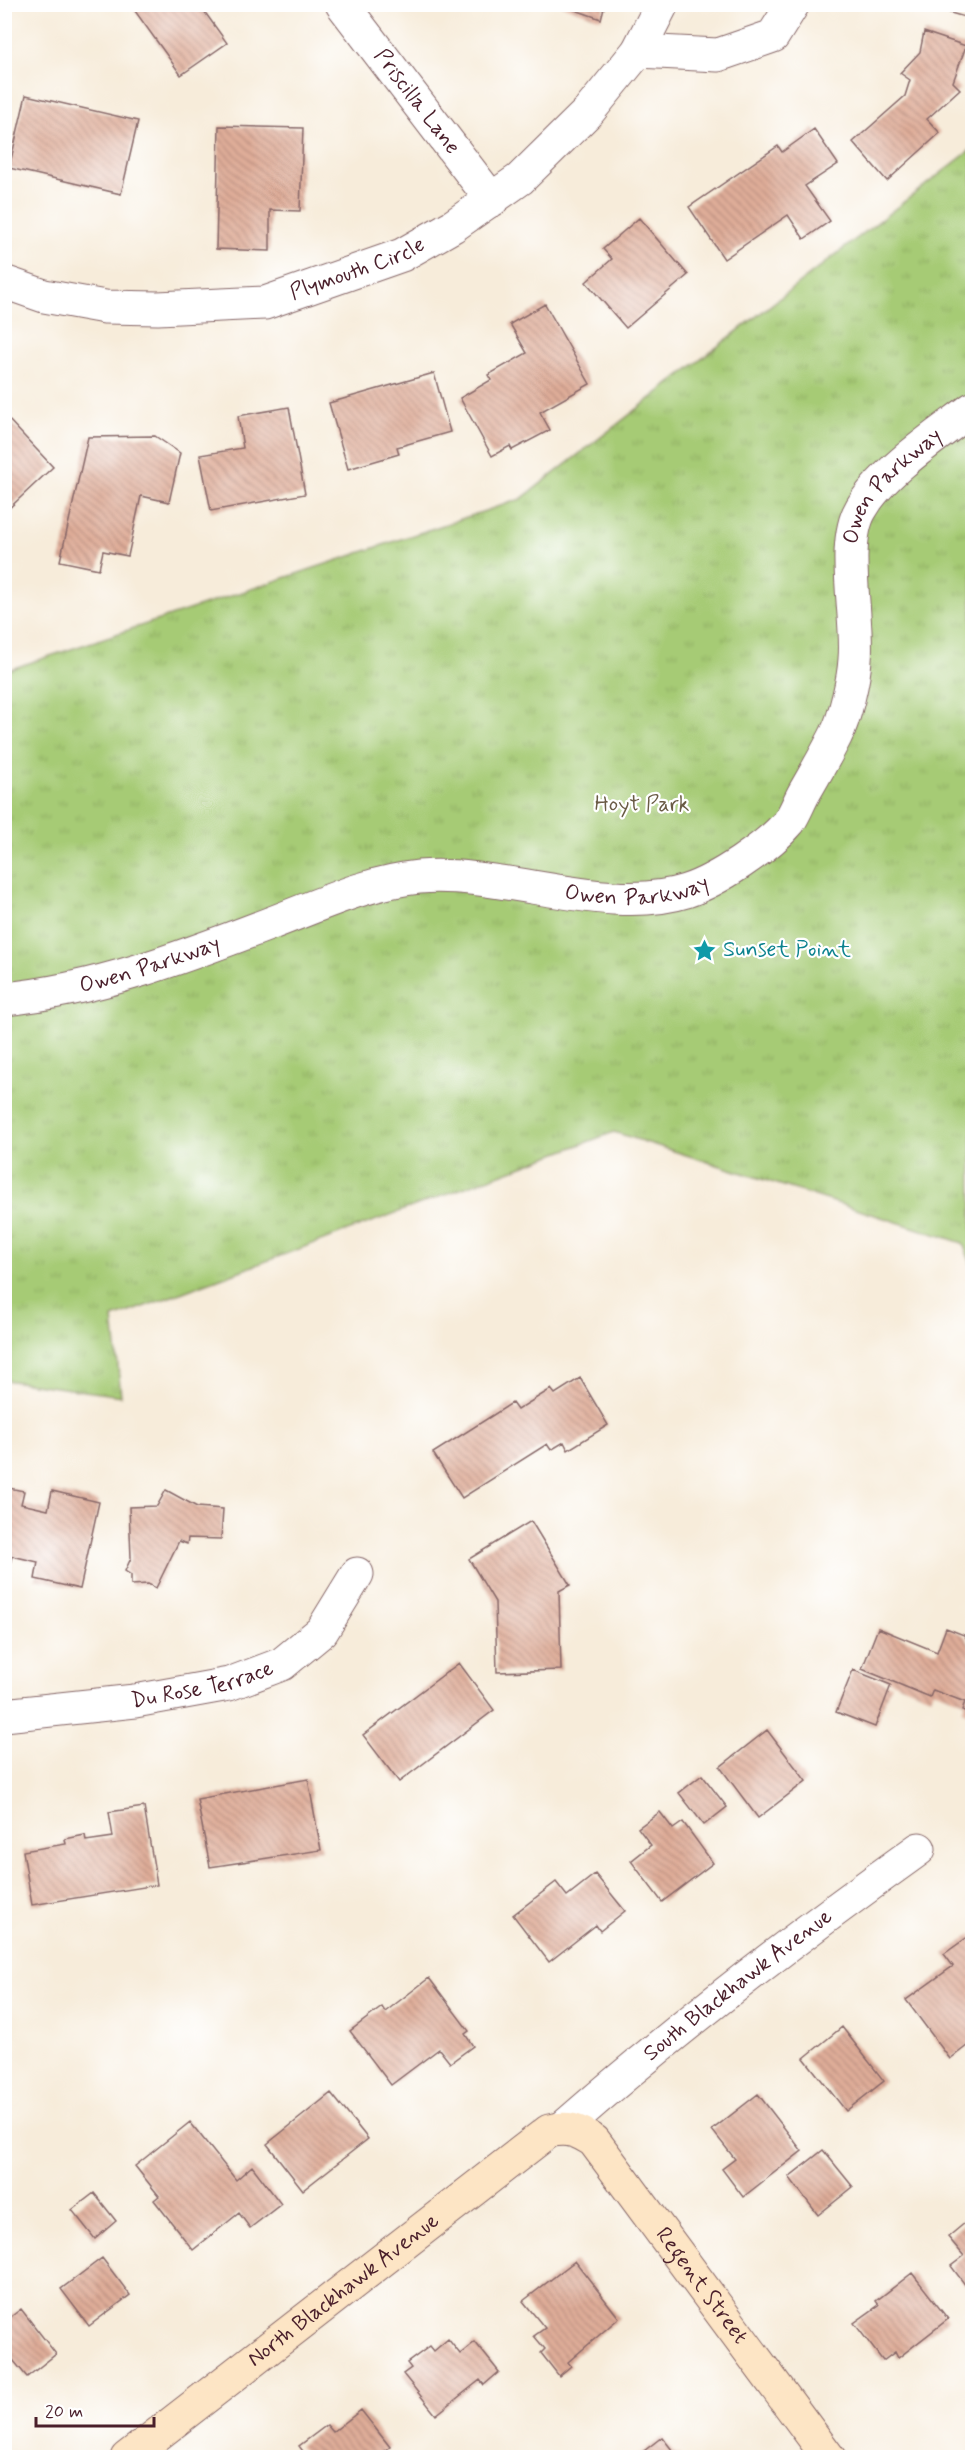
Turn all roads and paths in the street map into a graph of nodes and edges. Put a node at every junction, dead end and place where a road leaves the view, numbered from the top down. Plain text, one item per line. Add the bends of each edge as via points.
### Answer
1 (342, 4) edge
2 (662, 4) edge
3 (794, 4) edge
4 (638, 51) junction
5 (492, 200) junction
6 (4, 282) edge
7 (972, 409) edge
8 (4, 999) edge
9 (357, 1574) dead end
10 (4, 1715) edge
11 (919, 1849) dead end
12 (563, 2128) junction
13 (127, 2457) edge
14 (829, 2457) edge

1 - 5 street, Priscilla Lane
2 - 4 street, Plymouth Circle
3 - 4 street via 773,36 718,55
4 - 5 street, Plymouth Circle via 589,111 520,179
5 - 6 street, Plymouth Circle via 402,255 265,303 105,307 44,296
7 - 8 street, Owen Parkway via 921,448 873,492 859,511 854,528 852,578 855,659 838,731 788,822 734,869 685,891 627,899 463,876 417,877 361,890 192,954 114,978 53,994
9 - 10 street, Du Rose Terrace via 322,1631 282,1664 229,1684 135,1701
11 - 12 street, South Blackhawk Avenue via 734,1984
12 - 13 street, North Blackhawk Avenue via 549,2131
12 - 14 street, Regent Street via 578,2130 594,2141

